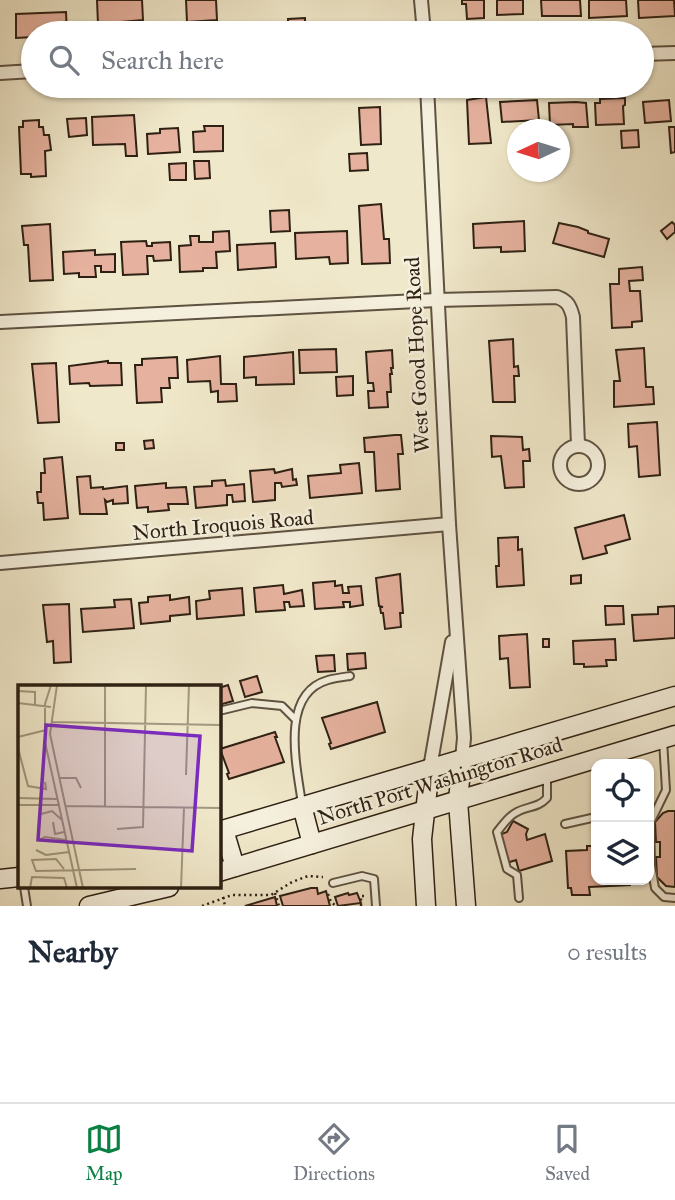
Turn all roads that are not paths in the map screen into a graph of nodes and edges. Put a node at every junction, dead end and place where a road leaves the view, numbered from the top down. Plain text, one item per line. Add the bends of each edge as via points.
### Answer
1 (421, 0) edge
2 (423, 21) edge
3 (675, 53) edge
4 (654, 54) edge
5 (21, 72) edge
6 (0, 73) edge
7 (428, 98) edge
8 (437, 300) junction
9 (0, 322) edge
10 (579, 445) dead end
11 (449, 524) junction
12 (0, 563) edge
13 (456, 621) junction
14 (350, 676) dead end
15 (675, 696) edge
16 (220, 710) edge
17 (295, 719) junction
18 (669, 736) edge
19 (620, 758) edge
20 (461, 759) junction
21 (430, 768) junction
22 (547, 774) junction
23 (458, 800) junction
24 (302, 806) junction
25 (424, 810) junction
26 (591, 818) edge
27 (565, 824) dead end
28 (221, 830) edge
29 (312, 844) junction
30 (227, 869) edge
31 (18, 877) edge
32 (0, 879) edge
33 (333, 883) dead end
34 (24, 888) edge
35 (165, 888) edge
36 (519, 898) dead end
37 (675, 898) edge
38 (27, 906) edge
39 (89, 906) edge
40 (376, 906) edge
41 (426, 906) edge
42 (466, 906) edge

1 - 2 street
3 - 4 street
5 - 6 street
7 - 8 street, West Good Hope Road
8 - 9 street
8 - 10 street via 565,299 573,317
8 - 11 street, West Good Hope Road
11 - 12 street, North Iroquois Road
11 - 13 street, West Good Hope Road
13 - 20 street, West Good Hope Road via 464,738
13 - 21 street, West Good Hope Road
14 - 17 lane via 326,680 307,693
15 - 20 main road, North Port Washington Road
16 - 17 lane via 253,704 282,706
17 - 24 lane
18 - 19 main road, North Port Washington Road
18 - 37 lane via 666,790 650,823 651,865 655,888 664,897
19 - 22 main road, North Port Washington Road
20 - 21 main road, North Port Washington Road
20 - 23 main road, West Good Hope Road
21 - 24 main road, North Port Washington Road
21 - 25 main road, West Good Hope Road
22 - 23 main road, North Port Washington Road
22 - 36 lane via 547,798 541,805 517,812 497,832 508,869 517,875
23 - 25 main road, North Port Washington Road
23 - 42 main road, West Good Hope Road
24 - 28 main road, North Port Washington Road
24 - 29 main road
25 - 29 main road, North Port Washington Road
25 - 41 main road, West Good Hope Road
26 - 27 lane
28 - 30 main road
29 - 30 main road, North Port Washington Road
31 - 32 main road
33 - 40 lane via 362,876 374,879
34 - 38 lane
35 - 39 main road

